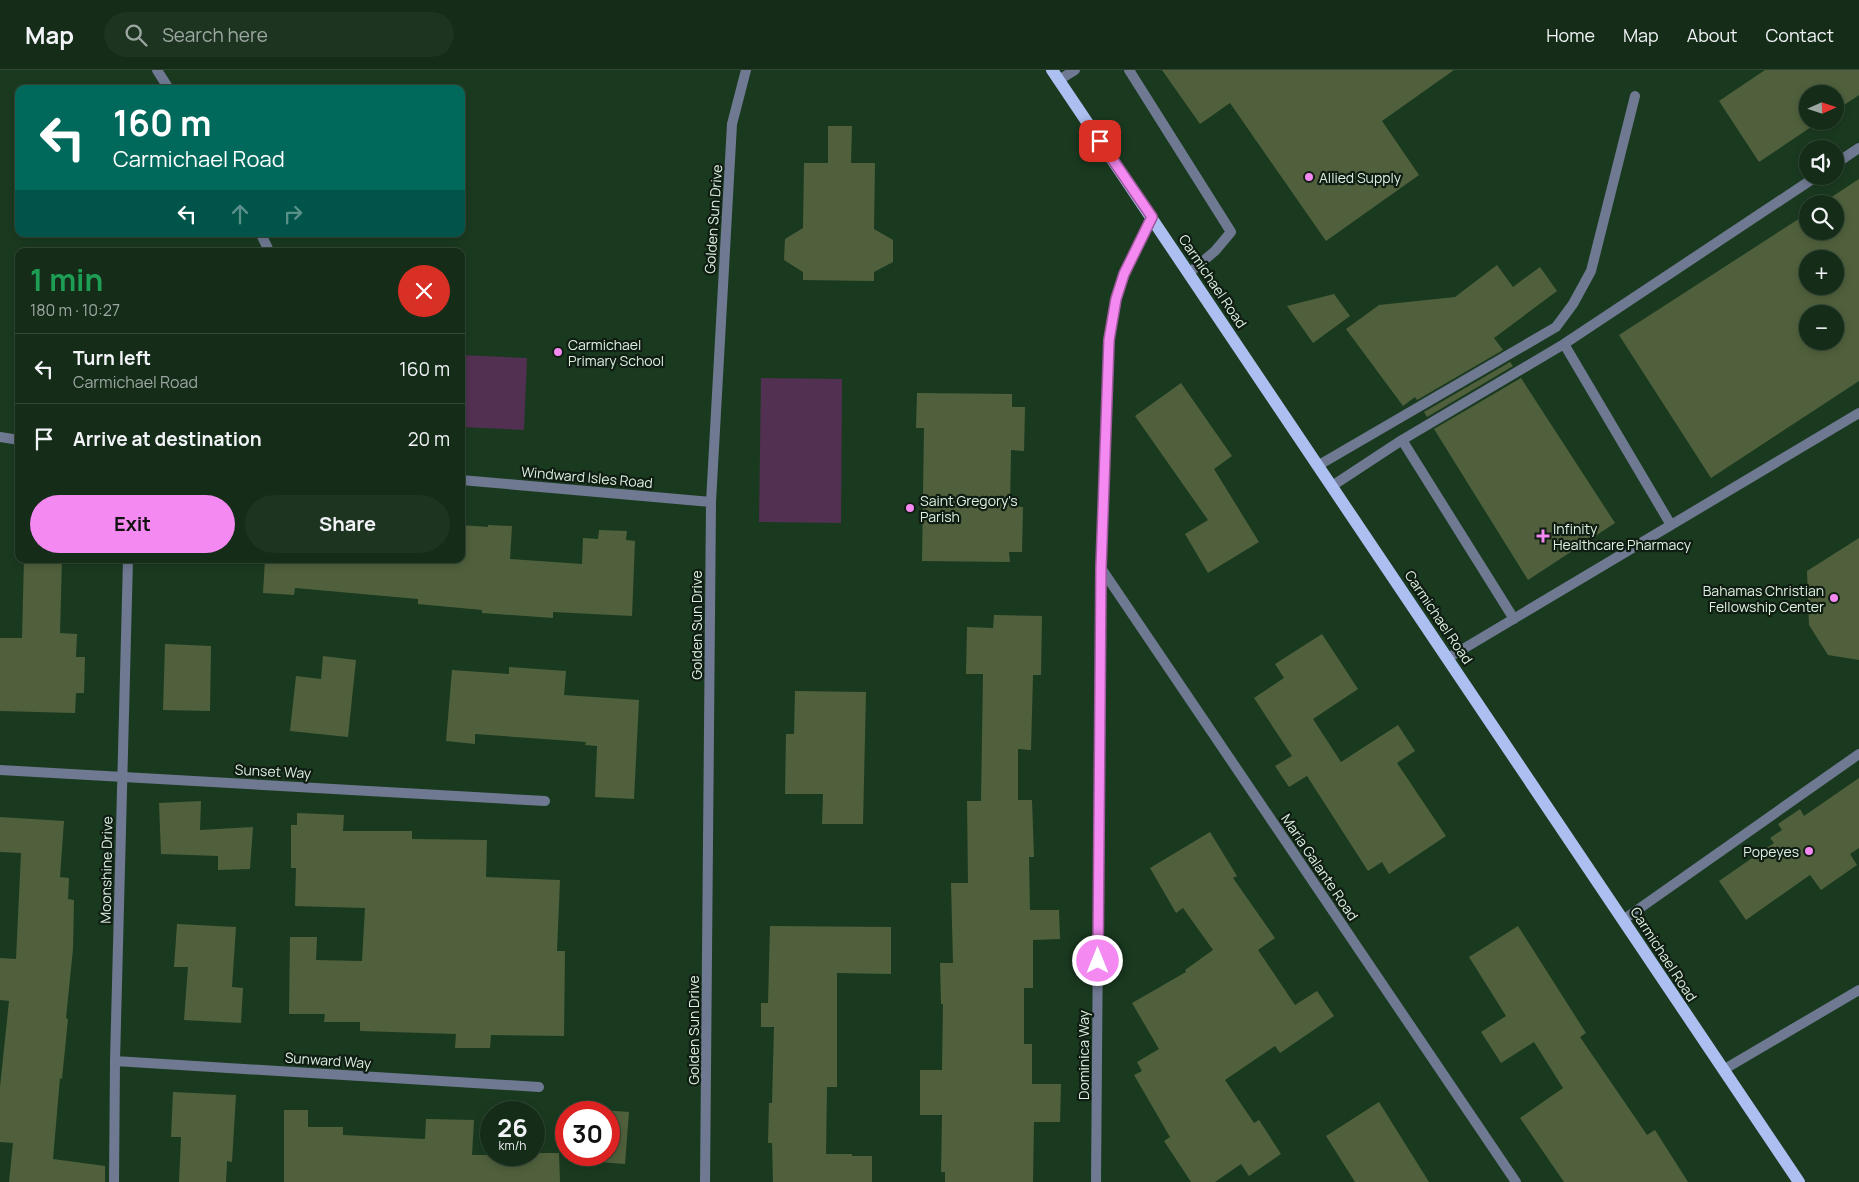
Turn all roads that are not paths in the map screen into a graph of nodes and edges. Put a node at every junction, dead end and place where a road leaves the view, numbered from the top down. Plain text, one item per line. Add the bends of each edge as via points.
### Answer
1 (157, 70) edge
2 (746, 70) edge
3 (1075, 70) edge
4 (1129, 70) edge
5 (1055, 75) edge
6 (166, 85) edge
7 (1635, 96) dead end
8 (1859, 148) edge
9 (1844, 158) edge
10 (1803, 185) edge
11 (1152, 217) junction
12 (1189, 273) junction
13 (1564, 344) junction
14 (1859, 413) edge
15 (0, 437) edge
16 (15, 439) edge
17 (1402, 440) junction
18 (1318, 465) junction
19 (465, 480) edge
20 (1332, 486) junction
21 (711, 502) junction
22 (1671, 525) junction
23 (128, 563) edge
24 (1101, 568) junction
25 (1514, 619) junction
26 (1448, 658) junction
27 (1859, 754) edge
28 (0, 770) edge
29 (122, 776) junction
30 (544, 801) dead end
31 (1623, 920) junction
32 (1859, 990) edge
33 (115, 1061) junction
34 (1723, 1070) junction
35 (539, 1087) dead end
36 (1097, 1180) edge
37 (114, 1182) edge
38 (706, 1182) edge
39 (1516, 1182) edge
40 (1799, 1182) edge

1 - 6 street
2 - 21 street, Golden Sun Drive via 732,124
3 - 5 street
4 - 12 street via 1232,232
5 - 11 main road, Carmichael Road
7 - 18 street via 1591,271 1556,328
8 - 9 street
10 - 13 street
11 - 12 main road, Carmichael Road
11 - 24 street, Dominica Way via 1124,274 1109,340
12 - 18 main road, Carmichael Road
13 - 17 street
13 - 22 street
14 - 22 street
15 - 16 street
17 - 20 street
17 - 25 street
18 - 20 main road, Carmichael Road
19 - 21 street, Windward Isles Road
20 - 26 main road, Carmichael Road
21 - 38 street, Golden Sun Drive
22 - 25 street
23 - 29 street, Moonshine Drive
24 - 36 street, Dominica Way
24 - 39 street, Maria Galante Road
25 - 26 street
26 - 31 main road, Carmichael Road
27 - 31 street
28 - 29 street, Sunset Way
29 - 30 street, Sunset Way
29 - 33 street, Moonshine Drive
31 - 34 main road, Carmichael Road
32 - 34 street
33 - 35 street, Sunward Way
33 - 37 street, Moonshine Drive
34 - 40 main road, Carmichael Road

